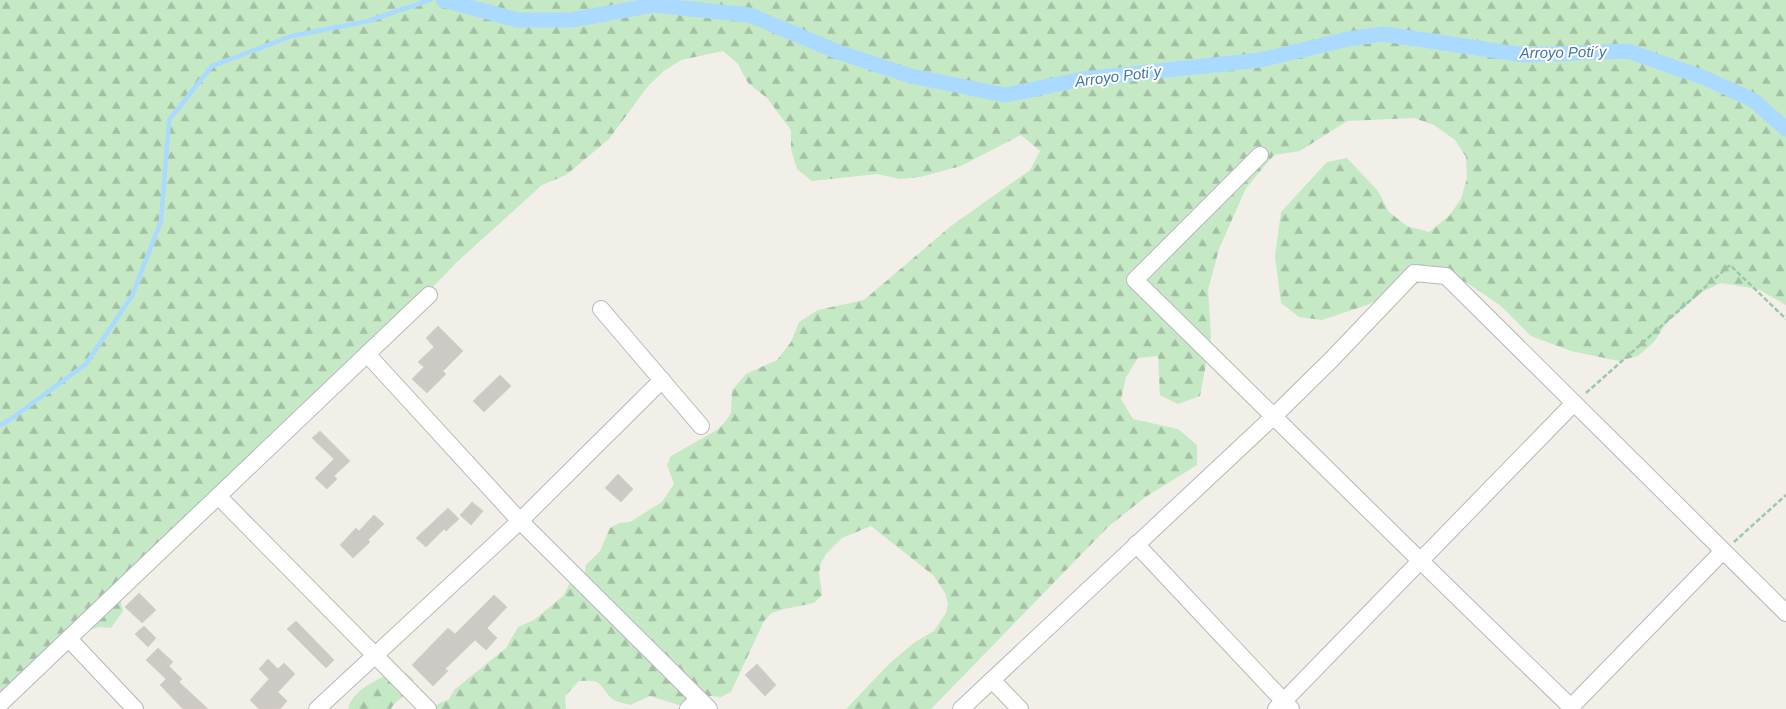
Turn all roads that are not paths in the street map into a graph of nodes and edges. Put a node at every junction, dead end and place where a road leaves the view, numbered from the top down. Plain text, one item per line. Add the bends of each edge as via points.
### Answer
1 (1260, 155) dead end
2 (429, 295) dead end
3 (602, 309) dead end
4 (367, 354) junction
5 (662, 380) junction
6 (1574, 403) junction
7 (1274, 416) junction
8 (701, 426) dead end
9 (218, 496) junction
10 (520, 521) junction
11 (1136, 544) junction
12 (1723, 551) junction
13 (1420, 562) junction
14 (1786, 613) edge
15 (69, 638) junction
16 (375, 656) junction
17 (992, 680) junction
18 (0, 704) edge
19 (698, 706) edge
20 (1284, 706) edge
21 (1571, 708) edge
22 (135, 709) edge
23 (317, 709) edge
24 (428, 709) edge
25 (961, 709) edge
26 (1020, 709) edge

1 - 7 street via 1135,280
2 - 4 street
3 - 5 street
4 - 9 street
4 - 10 street
5 - 8 street
5 - 10 street
6 - 7 street via 1446,276 1414,273
6 - 12 street
6 - 13 street
7 - 11 street
7 - 13 street
9 - 15 street
9 - 16 street
10 - 16 street
10 - 19 street
11 - 17 street
11 - 20 street
12 - 14 street
12 - 21 street
13 - 20 street
13 - 21 street
15 - 18 street
15 - 22 street
16 - 23 street
16 - 24 street
17 - 25 street
17 - 26 street

